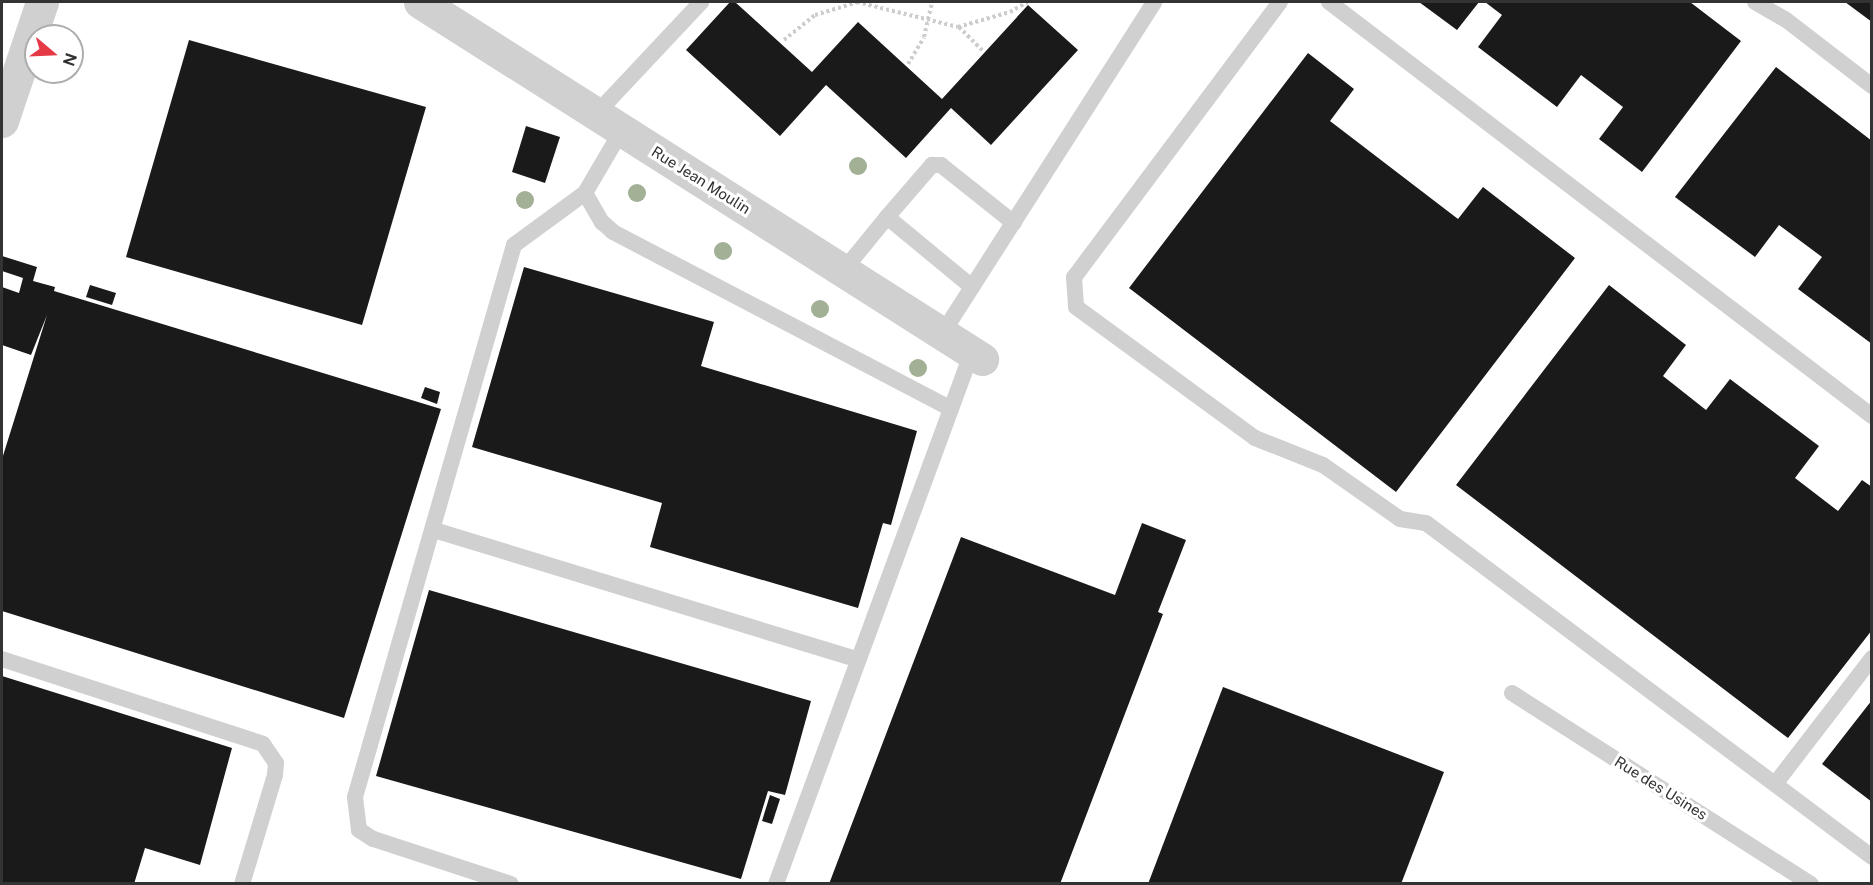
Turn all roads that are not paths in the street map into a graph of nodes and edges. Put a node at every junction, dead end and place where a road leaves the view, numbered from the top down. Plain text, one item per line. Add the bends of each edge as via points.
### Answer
1 (42, 2) edge
2 (420, 2) edge
3 (701, 2) edge
4 (1154, 2) edge
5 (1280, 2) edge
6 (1329, 2) edge
7 (1755, 2) edge
8 (1872, 86) edge
9 (2, 121) edge
10 (609, 122) junction
11 (585, 193) junction
12 (887, 217) junction
13 (1014, 223) junction
14 (843, 271) junction
15 (972, 286) junction
16 (942, 334) junction
17 (977, 355) joint
18 (950, 408) junction
19 (1872, 416) edge
20 (434, 530) junction
21 (1872, 658) edge
22 (2, 659) edge
23 (858, 660) junction
24 (1512, 693) dead end
25 (1775, 784) junction
26 (1872, 857) edge
27 (242, 884) edge
28 (511, 884) edge
29 (776, 884) edge
30 (1811, 884) edge

1 - 9 street
2 - 10 street, Rue Jean Moulin
3 - 10 lane
4 - 13 lane
5 - 25 lane via 1074,277 1076,307 1255,438 1323,465 1400,519 1426,523
6 - 19 lane
7 - 8 lane via 1785,19
10 - 11 lane
10 - 14 street, Rue Jean Moulin
11 - 18 lane via 602,222 613,232
11 - 20 lane via 514,245
12 - 13 lane via 932,165 941,165
12 - 14 lane
12 - 15 lane
13 - 15 lane
14 - 16 street, Rue Jean Moulin
15 - 16 lane
16 - 17 street, Rue Jean Moulin
17 - 18 lane
18 - 23 lane
20 - 23 lane
20 - 28 lane via 355,797 359,830 373,839
21 - 25 lane
22 - 27 lane via 263,744 276,762 275,775
23 - 29 lane
24 - 30 lane, Rue des Usines
25 - 26 lane

